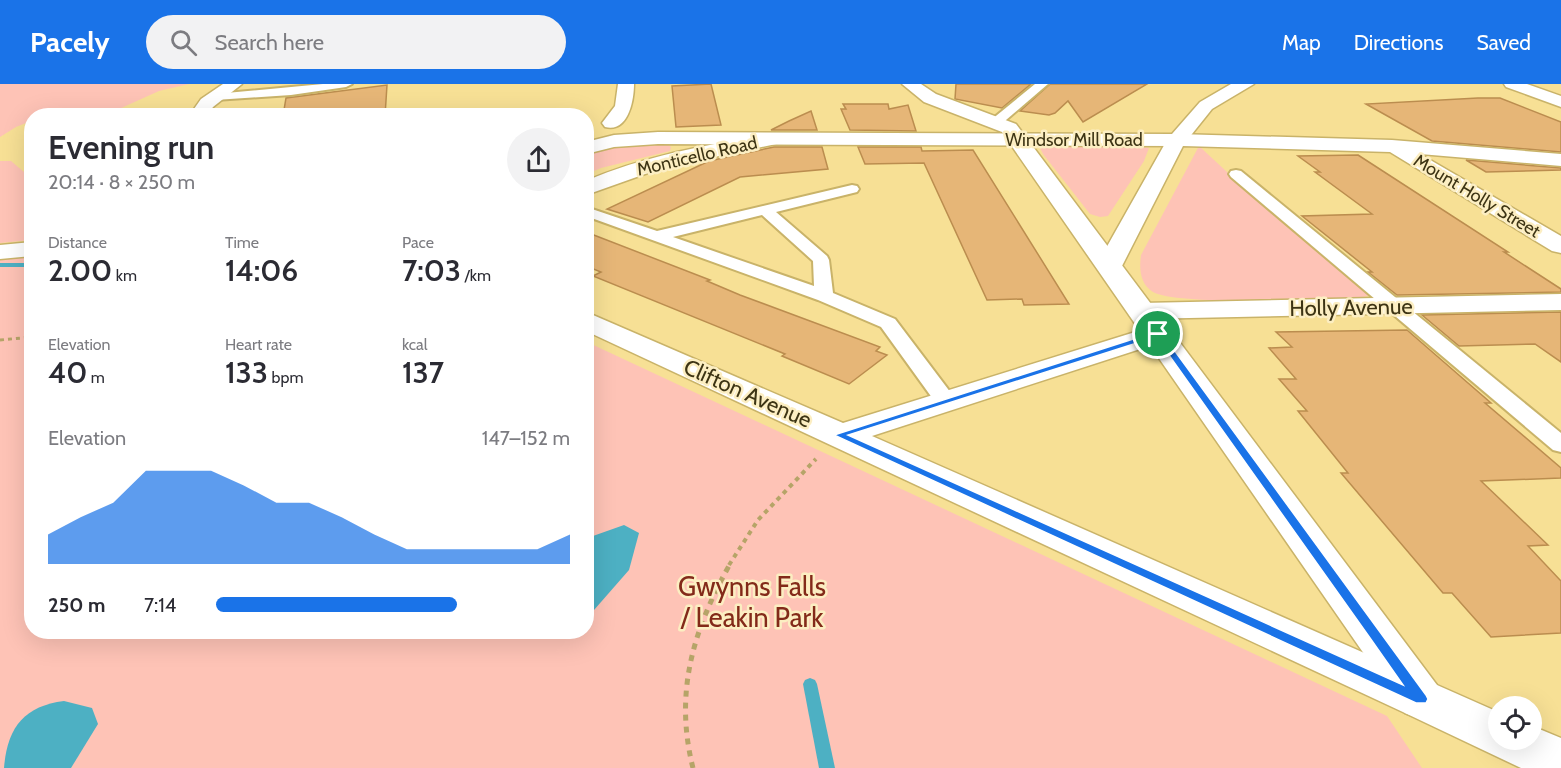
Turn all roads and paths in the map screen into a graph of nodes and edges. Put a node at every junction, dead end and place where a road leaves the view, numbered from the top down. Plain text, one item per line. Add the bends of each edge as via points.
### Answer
1 (234, 84) edge
2 (346, 84) edge
3 (626, 84) edge
4 (910, 84) edge
5 (1042, 84) edge
6 (1246, 84) edge
7 (1512, 84) edge
8 (215, 97) junction
9 (1561, 102) edge
10 (204, 108) edge
11 (995, 123) junction
12 (607, 130) junction
13 (774, 139) junction
14 (1018, 139) junction
15 (1177, 140) junction
16 (594, 141) edge
17 (1392, 146) junction
18 (1561, 160) edge
19 (1236, 174) dead end
20 (594, 186) edge
21 (852, 189) dead end
22 (766, 211) junction
23 (594, 214) edge
24 (655, 236) junction
25 (1561, 246) edge
26 (24, 250) edge
27 (0, 252) edge
28 (1109, 266) junction
29 (824, 296) junction
30 (1561, 302) edge
31 (1394, 306) junction
32 (1150, 323) junction
33 (594, 324) edge
34 (24, 338) edge
35 (0, 340) edge
36 (946, 401) junction
37 (839, 435) junction
38 (1561, 445) edge
39 (1421, 699) junction
40 (1488, 729) edge
41 (1534, 750) edge
42 (1561, 762) edge
43 (693, 768) edge

1 - 8 street
2 - 8 lane
3 - 12 street via 623,111
4 - 11 street via 930,98
5 - 11 lane
6 - 15 street via 1213,98 1196,113
7 - 9 street
8 - 10 street
11 - 14 street via 1009,128
12 - 13 street, Windsor Mill Road via 658,138
12 - 16 street, Windsor Mill Road
13 - 14 street, Windsor Mill Road
13 - 20 street, Monticello Road via 673,158
14 - 15 street, Windsor Mill Road
14 - 28 street
15 - 17 street, Windsor Mill Road
15 - 28 street
17 - 18 street, Windsor Mill Road
17 - 25 street, Mount Holly Street
19 - 31 lane
21 - 22 lane
22 - 24 lane
22 - 29 lane via 820,260
23 - 24 lane
24 - 29 lane
26 - 27 street
28 - 32 street
29 - 36 lane via 888,323
30 - 31 street, Holly Avenue
31 - 32 street, Holly Avenue
31 - 38 lane
32 - 36 street, Holly Avenue
32 - 39 street
33 - 37 street, Clifton Avenue
34 - 35 path
36 - 37 street, Holly Avenue
37 - 39 street, Clifton Avenue
37 - 43 path via 751,529 723,575 698,634 684,691
39 - 40 street, Clifton Avenue
41 - 42 street

